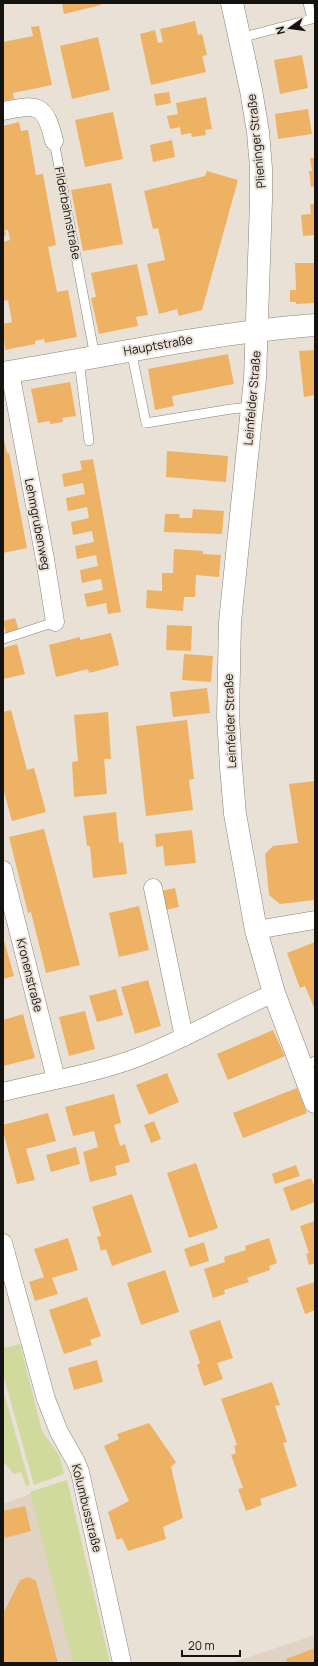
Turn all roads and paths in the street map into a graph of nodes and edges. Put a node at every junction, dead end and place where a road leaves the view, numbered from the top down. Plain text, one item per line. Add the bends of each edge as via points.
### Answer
1 (232, 3) edge
2 (308, 3) edge
3 (240, 38) junction
4 (3, 111) edge
5 (54, 141) joint
6 (315, 324) edge
7 (257, 330) junction
8 (131, 350) junction
9 (87, 358) junction
10 (6, 373) edge
11 (252, 407) junction
12 (89, 441) dead end
13 (55, 622) joint
14 (3, 639) edge
15 (3, 870) edge
16 (153, 888) dead end
17 (315, 920) edge
18 (256, 930) junction
19 (274, 993) junction
20 (184, 1037) junction
21 (308, 1064) edge
22 (56, 1079) junction
23 (3, 1092) edge
24 (315, 1102) edge
25 (3, 1245) edge
26 (122, 1663) edge

1 - 3 main road, Plieninger Straße
2 - 3 lane via 312,19
3 - 7 main road, Plieninger Straße via 251,90 261,168
4 - 5 street, Filderbahnstraße via 26,106 37,108 46,118
5 - 9 lane, Filderbahnstraße
6 - 7 main road, Hauptstraße
7 - 8 main road, Hauptstraße
7 - 11 main road, Leinfelder Straße
8 - 9 main road, Hauptstraße
8 - 11 lane via 146,423
9 - 10 main road, Hauptstraße
9 - 12 lane, Filderbahnstraße
10 - 13 street, Lehmgrubenweg via 45,559
11 - 18 main road, Leinfelder Straße via 232,590 228,716 236,814
13 - 14 lane, Lehmgrubenweg
15 - 22 street, Kronenstraße
16 - 20 street
17 - 18 street
18 - 19 main road, Leinfelder Straße
19 - 20 street
19 - 21 main road, Leinfelder Straße
20 - 22 street via 117,1064
21 - 24 main road, Leinfelder Straße
22 - 23 street
25 - 26 street, Kolumbusstraße via 46,1399 59,1432 80,1472

